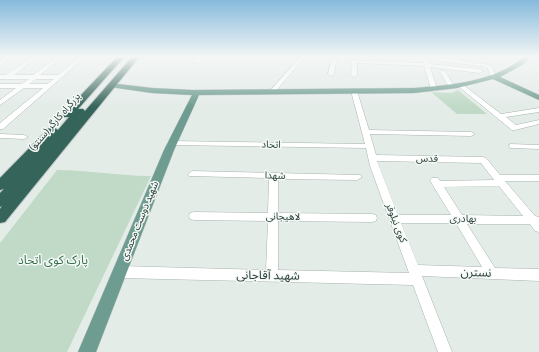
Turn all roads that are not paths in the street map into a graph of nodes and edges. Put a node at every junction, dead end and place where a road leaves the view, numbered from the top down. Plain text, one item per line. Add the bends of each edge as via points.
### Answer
1 (40, 73) edge
2 (64, 73) edge
3 (106, 73) edge
4 (113, 73) edge
5 (122, 73) edge
6 (288, 73) edge
7 (429, 73) edge
8 (444, 73) edge
9 (499, 73) edge
10 (493, 76) junction
11 (3, 77) edge
12 (35, 77) junction
13 (60, 77) junction
14 (0, 82) edge
15 (112, 85) junction
16 (460, 85) junction
17 (0, 86) edge
18 (23, 86) junction
19 (50, 86) junction
20 (450, 86) junction
21 (434, 89) junction
22 (354, 91) junction
23 (197, 92) junction
24 (272, 92) junction
25 (539, 98) edge
26 (0, 103) edge
27 (539, 110) edge
28 (500, 116) junction
29 (539, 122) edge
30 (0, 127) edge
31 (366, 132) junction
32 (471, 134) dead end
33 (0, 136) edge
34 (24, 137) dead end
35 (172, 143) junction
36 (369, 146) junction
37 (513, 146) dead end
38 (539, 147) edge
39 (372, 158) junction
40 (192, 174) dead end
41 (274, 176) junction
42 (358, 177) dead end
43 (539, 178) edge
44 (499, 180) junction
45 (0, 186) edge
46 (0, 202) edge
47 (194, 216) dead end
48 (274, 217) junction
49 (0, 218) edge
50 (372, 218) dead end
51 (394, 219) junction
52 (459, 219) junction
53 (537, 223) edge
54 (120, 272) junction
55 (492, 273) junction
56 (416, 275) junction
57 (539, 275) edge
58 (272, 276) junction
59 (87, 352) edge
60 (445, 352) edge

1 - 12 street
2 - 13 street
3 - 45 highway, بزرگراه کارگر (سنتو)
4 - 46 highway, بزرگراه کارگر (سنتو)
5 - 15 highway
6 - 24 street
7 - 21 street
8 - 20 street
9 - 10 main road
10 - 16 main road
10 - 25 main road
11 - 12 street
11 - 14 street
12 - 13 street
12 - 18 street
13 - 19 street
15 - 23 main road via 138,90
15 - 49 highway
16 - 20 main road
16 - 28 street
17 - 18 street
18 - 19 street
18 - 26 street
19 - 30 street
20 - 21 main road
21 - 22 main road
22 - 24 main road
22 - 31 street, کوی نیلوفر
23 - 24 main road
23 - 35 main road, شهید دوست محمدی
27 - 28 street
28 - 29 street via 515,128
31 - 32 street
31 - 36 street, کوی نیلوفر
33 - 34 street
35 - 36 street, اتحاد
35 - 54 main road, شهید دوست محمدی
36 - 39 street, کوی نیلوفر
37 - 38 street
39 - 44 street, قدس via 483,160
39 - 51 street, کوی نیلوفر
40 - 41 street, شهدا
41 - 42 street, شهدا
41 - 48 street
43 - 44 street
44 - 52 street via 436,182
44 - 53 street
47 - 48 street, لاهیجانی
48 - 50 street, لاهیجانی
48 - 58 street
51 - 52 street, بهادری
51 - 56 street, کوی نیلوفر
52 - 53 street, بهادری
52 - 55 street
54 - 58 street, شهید آقاجانی
54 - 59 main road, شهید دوست محمدی
55 - 56 street, نسترن
55 - 57 street, نسترن
56 - 58 street, شهید آقاجانی
56 - 60 street, کوی نیلوفر

